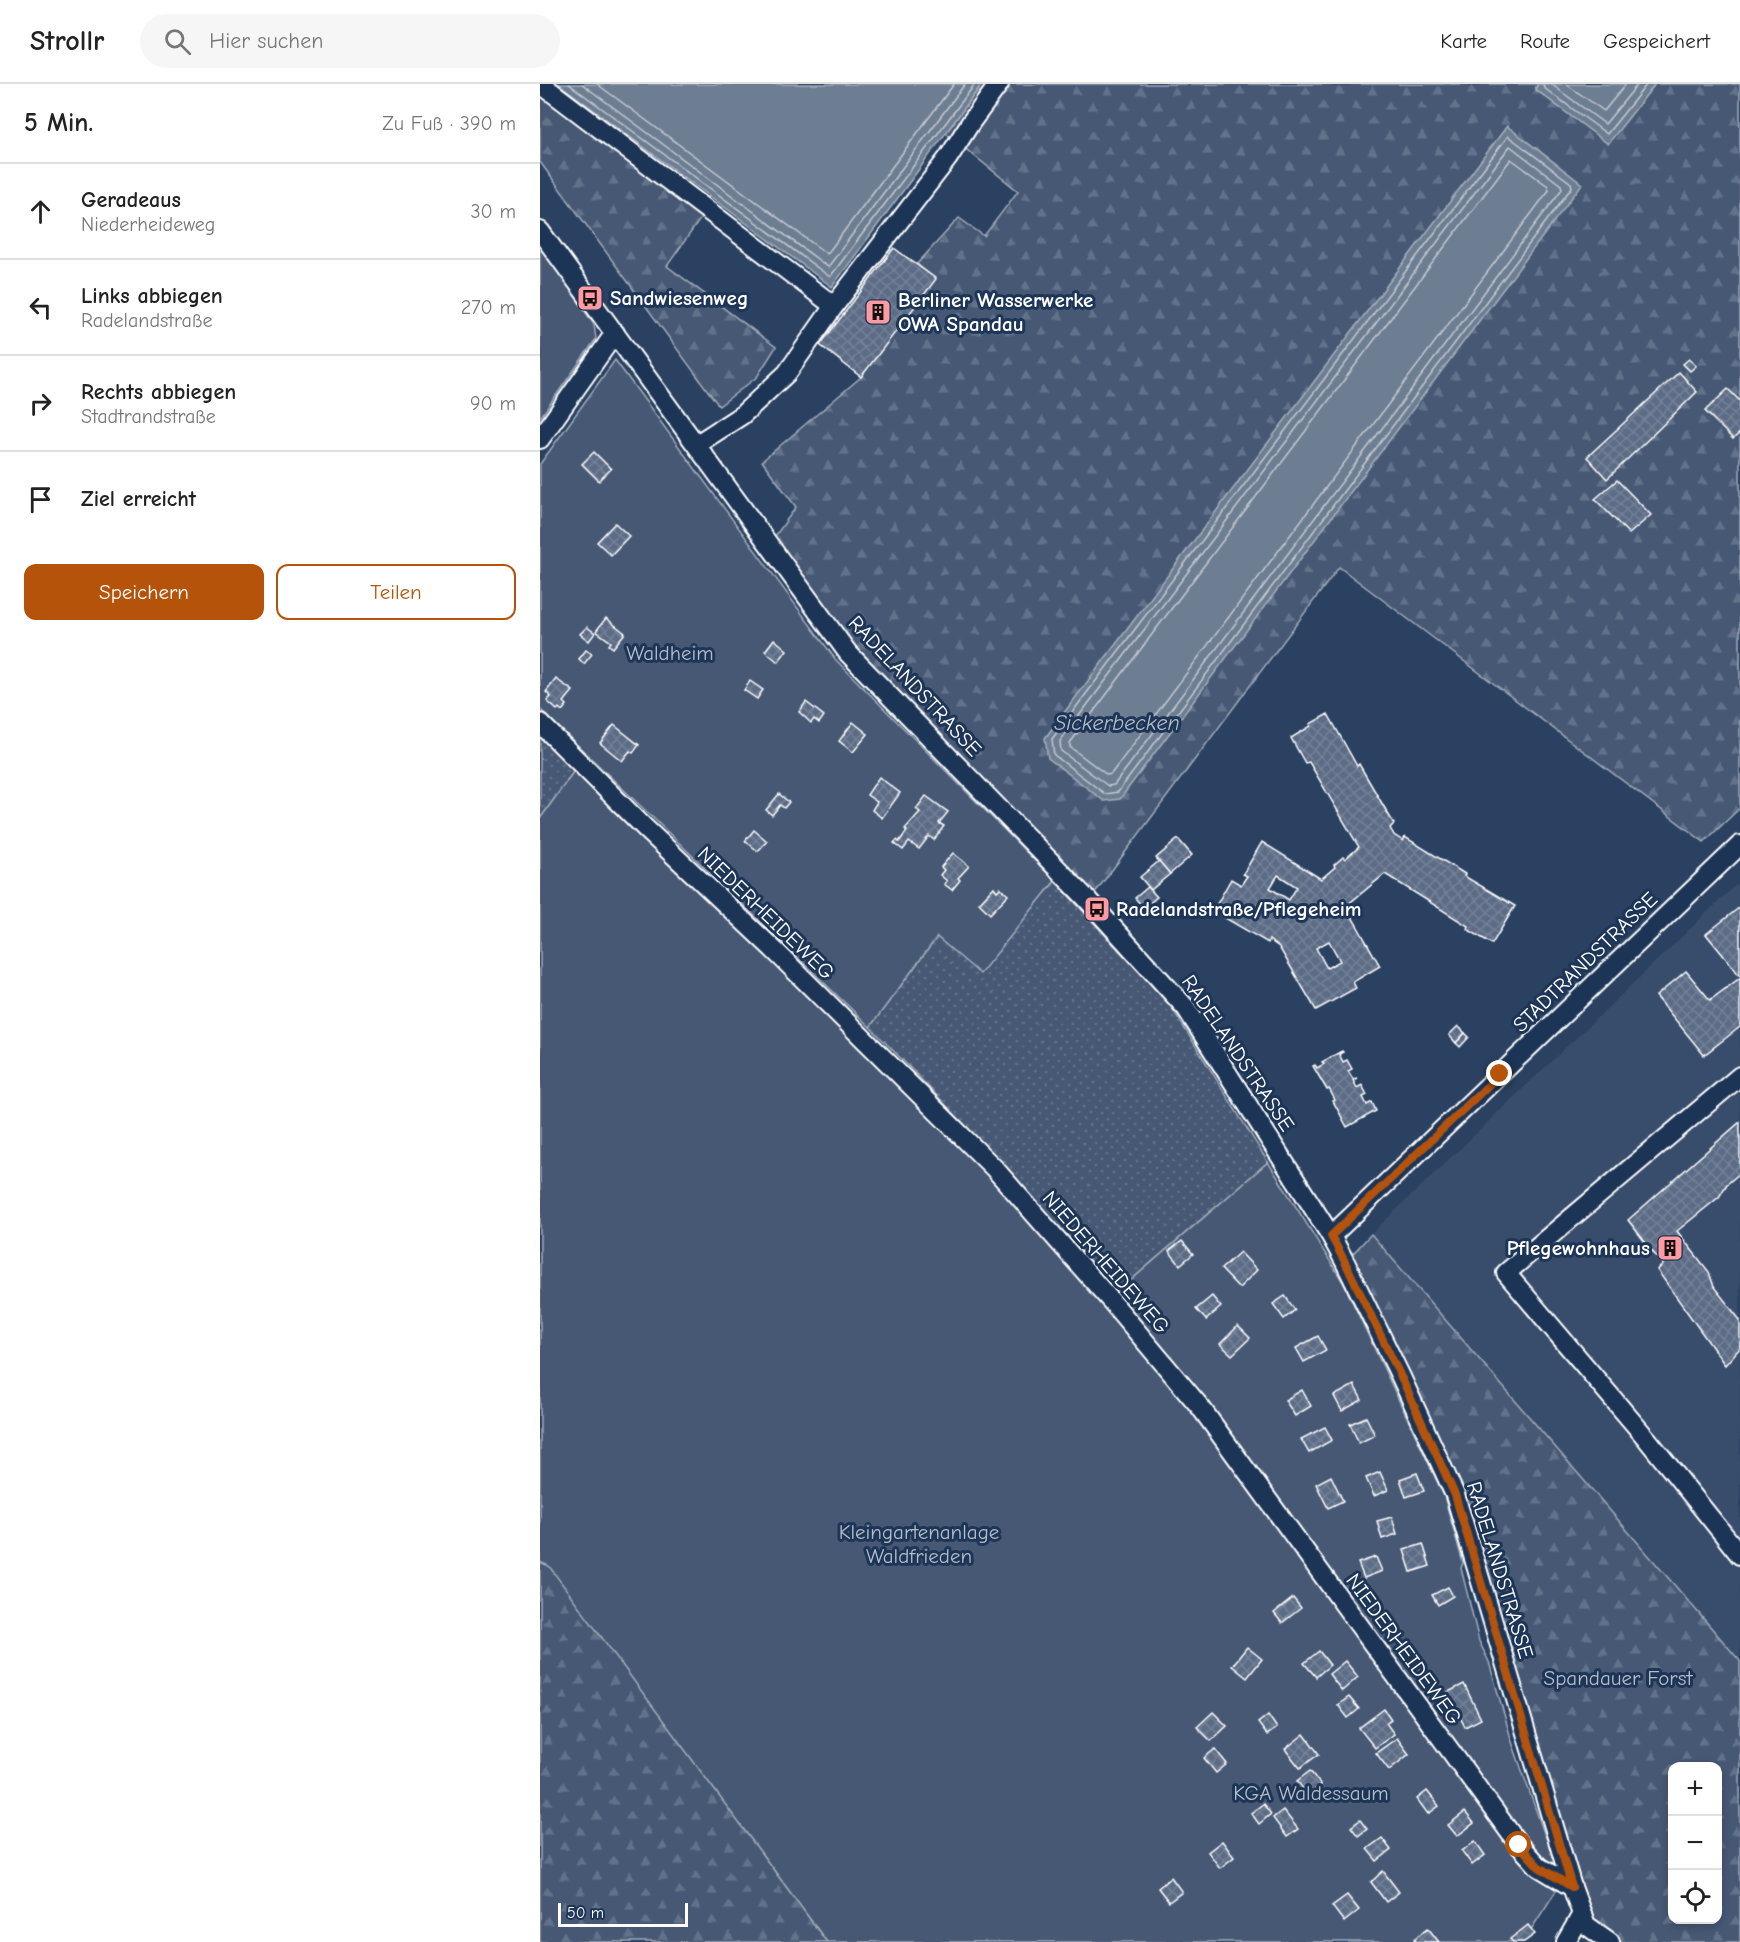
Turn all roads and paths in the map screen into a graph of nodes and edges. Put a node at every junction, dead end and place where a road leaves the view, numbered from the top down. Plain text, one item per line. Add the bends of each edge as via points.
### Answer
1 (542, 84) edge
2 (999, 84) edge
3 (540, 231) edge
4 (834, 306) junction
5 (615, 333) junction
6 (540, 440) edge
7 (697, 444) junction
8 (540, 723) edge
9 (1740, 845) edge
10 (1740, 1076) edge
11 (1331, 1236) junction
12 (1740, 1555) edge
13 (1572, 1887) junction
14 (1582, 1914) junction
15 (1566, 1942) edge
16 (1610, 1942) edge

1 - 4 street
2 - 4 street via 948,158
3 - 5 street, RADELANDSTRASSE
4 - 7 street via 787,373 742,415
5 - 6 street
5 - 7 street, RADELANDSTRASSE
7 - 11 street, RADELANDSTRASSE via 848,653 1085,897 1186,1008
8 - 13 street, NIEDERHEIDEWEG via 994,1168 1201,1408 1519,1845 1539,1867
9 - 11 street, STADTRANDSTRASSE
10 - 12 street via 1506,1273
11 - 13 street, RADELANDSTRASSE via 1455,1495
13 - 14 street, RADELANDSTRASSE
14 - 15 street
14 - 16 street, RADELANDSTRASSE via 1586,1925

